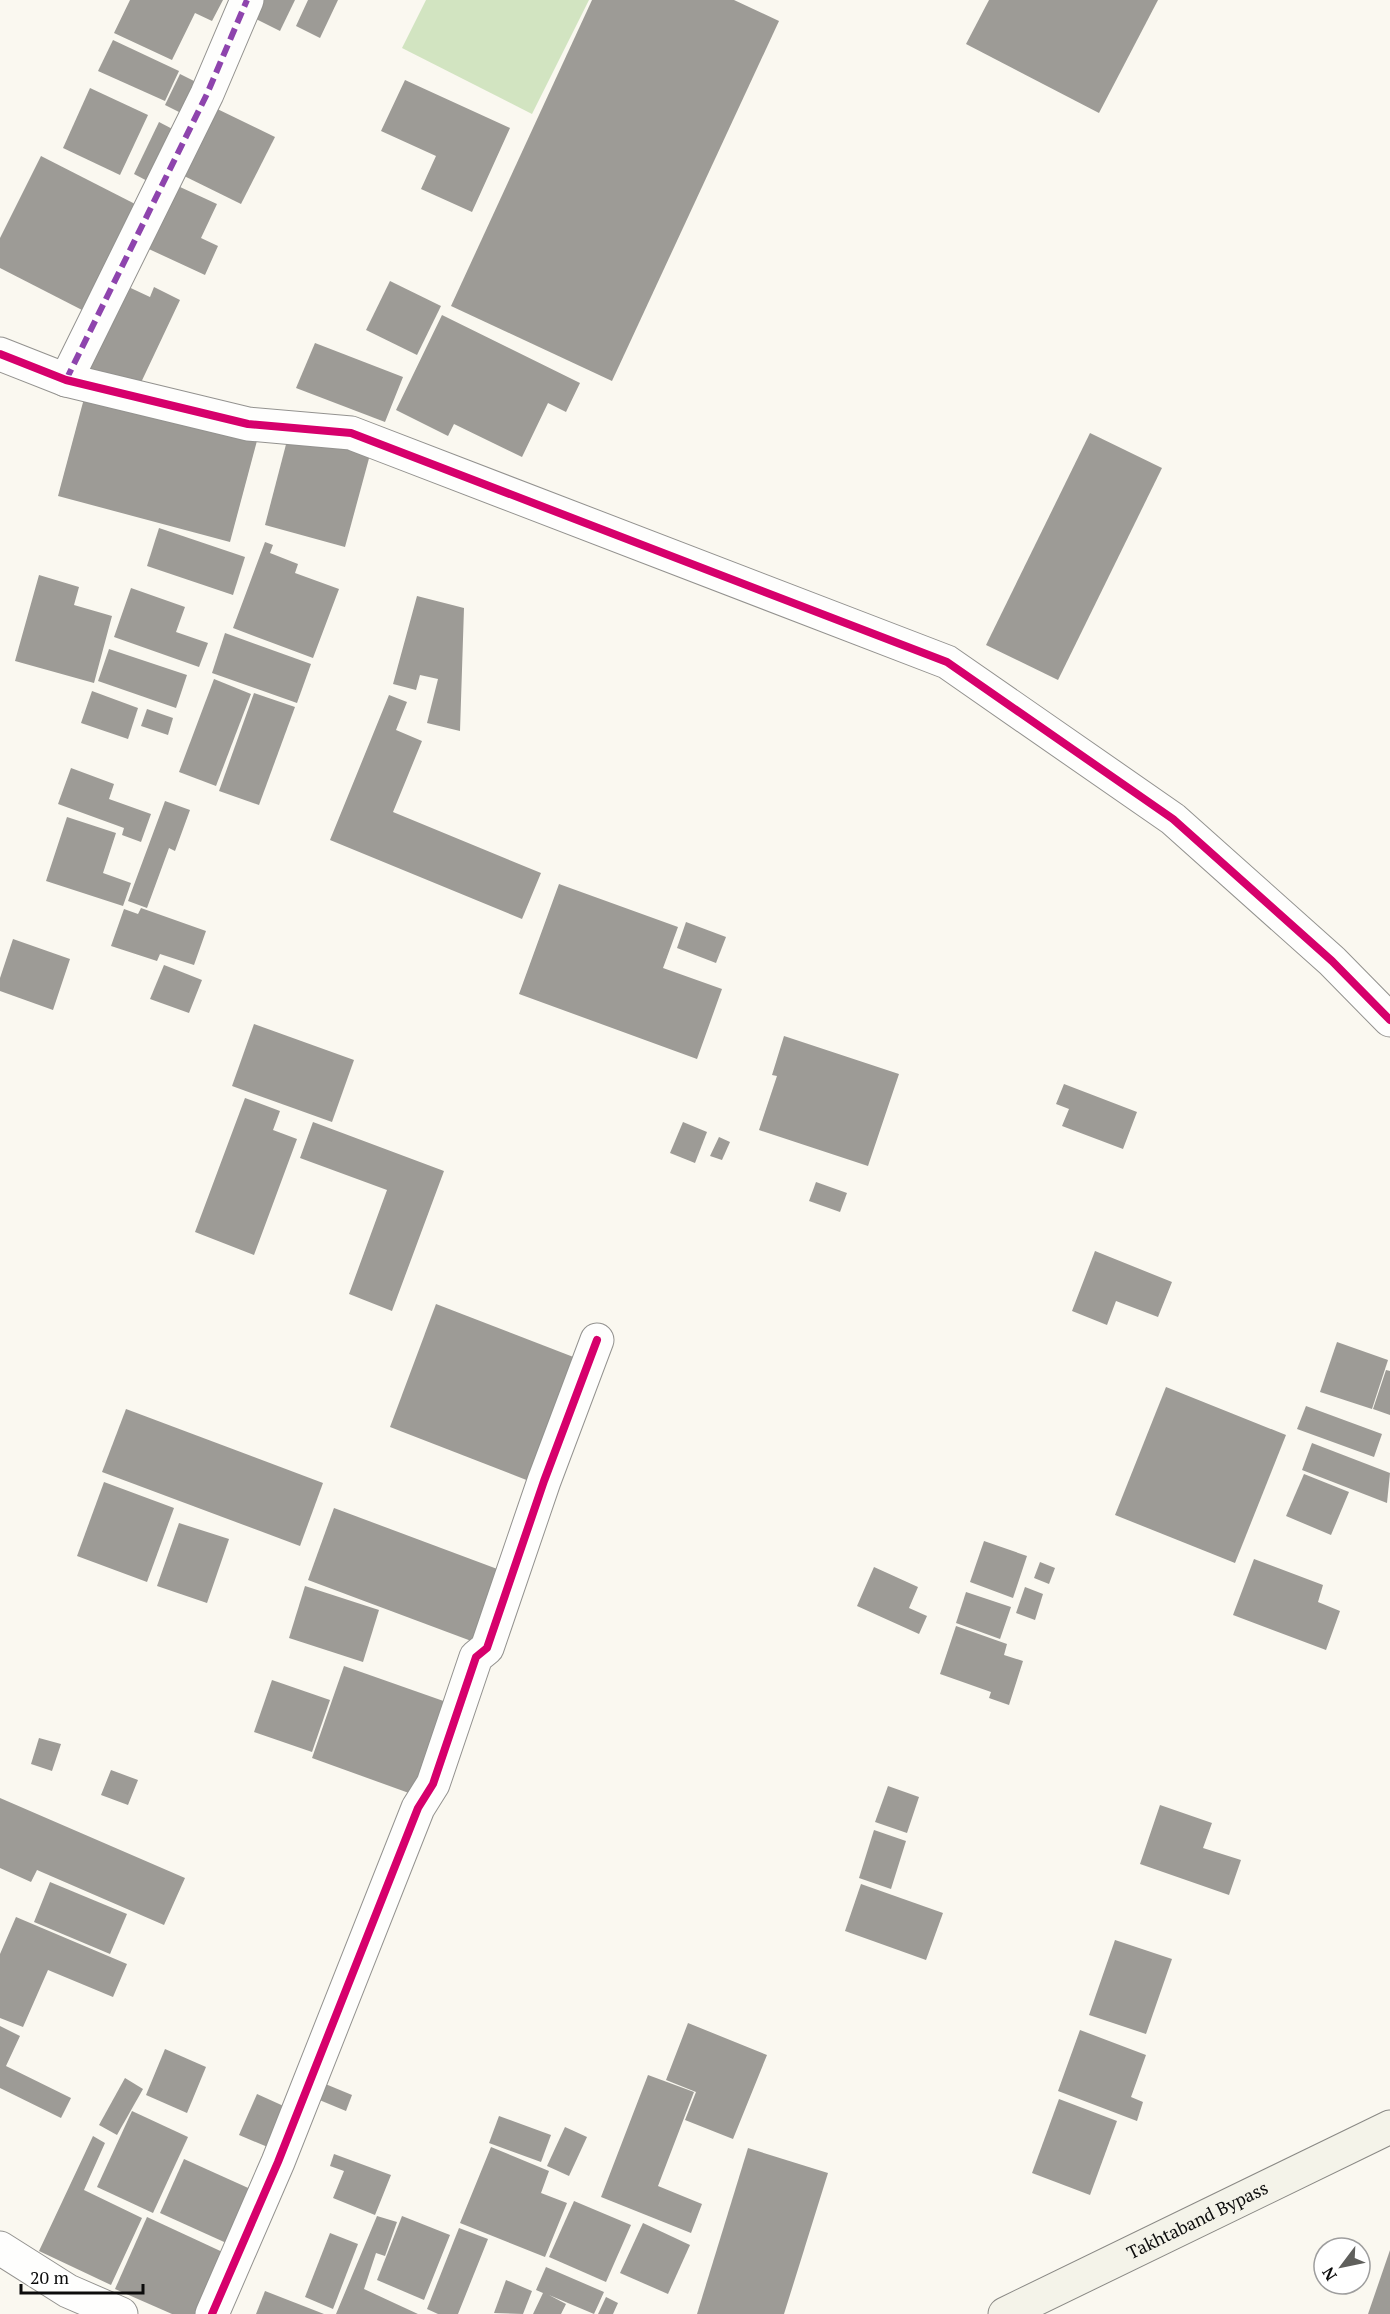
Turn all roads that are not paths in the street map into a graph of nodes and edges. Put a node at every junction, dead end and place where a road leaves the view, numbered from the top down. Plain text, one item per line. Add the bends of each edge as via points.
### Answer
1 (247, 0) edge
2 (0, 354) edge
3 (66, 380) junction
4 (1390, 1020) edge
5 (597, 1340) dead end
6 (1390, 2127) edge
7 (0, 2248) edge
8 (121, 2314) edge
9 (212, 2314) edge
10 (1005, 2314) edge

1 - 3 street via 207,94
2 - 3 street
3 - 4 street via 248,424 351,433 947,662 1173,819 1332,962
5 - 9 street via 487,1648 476,1657 433,1784 418,1808 278,2162
6 - 10 main road, Takhtaband Bypass
7 - 8 street via 68,2291

